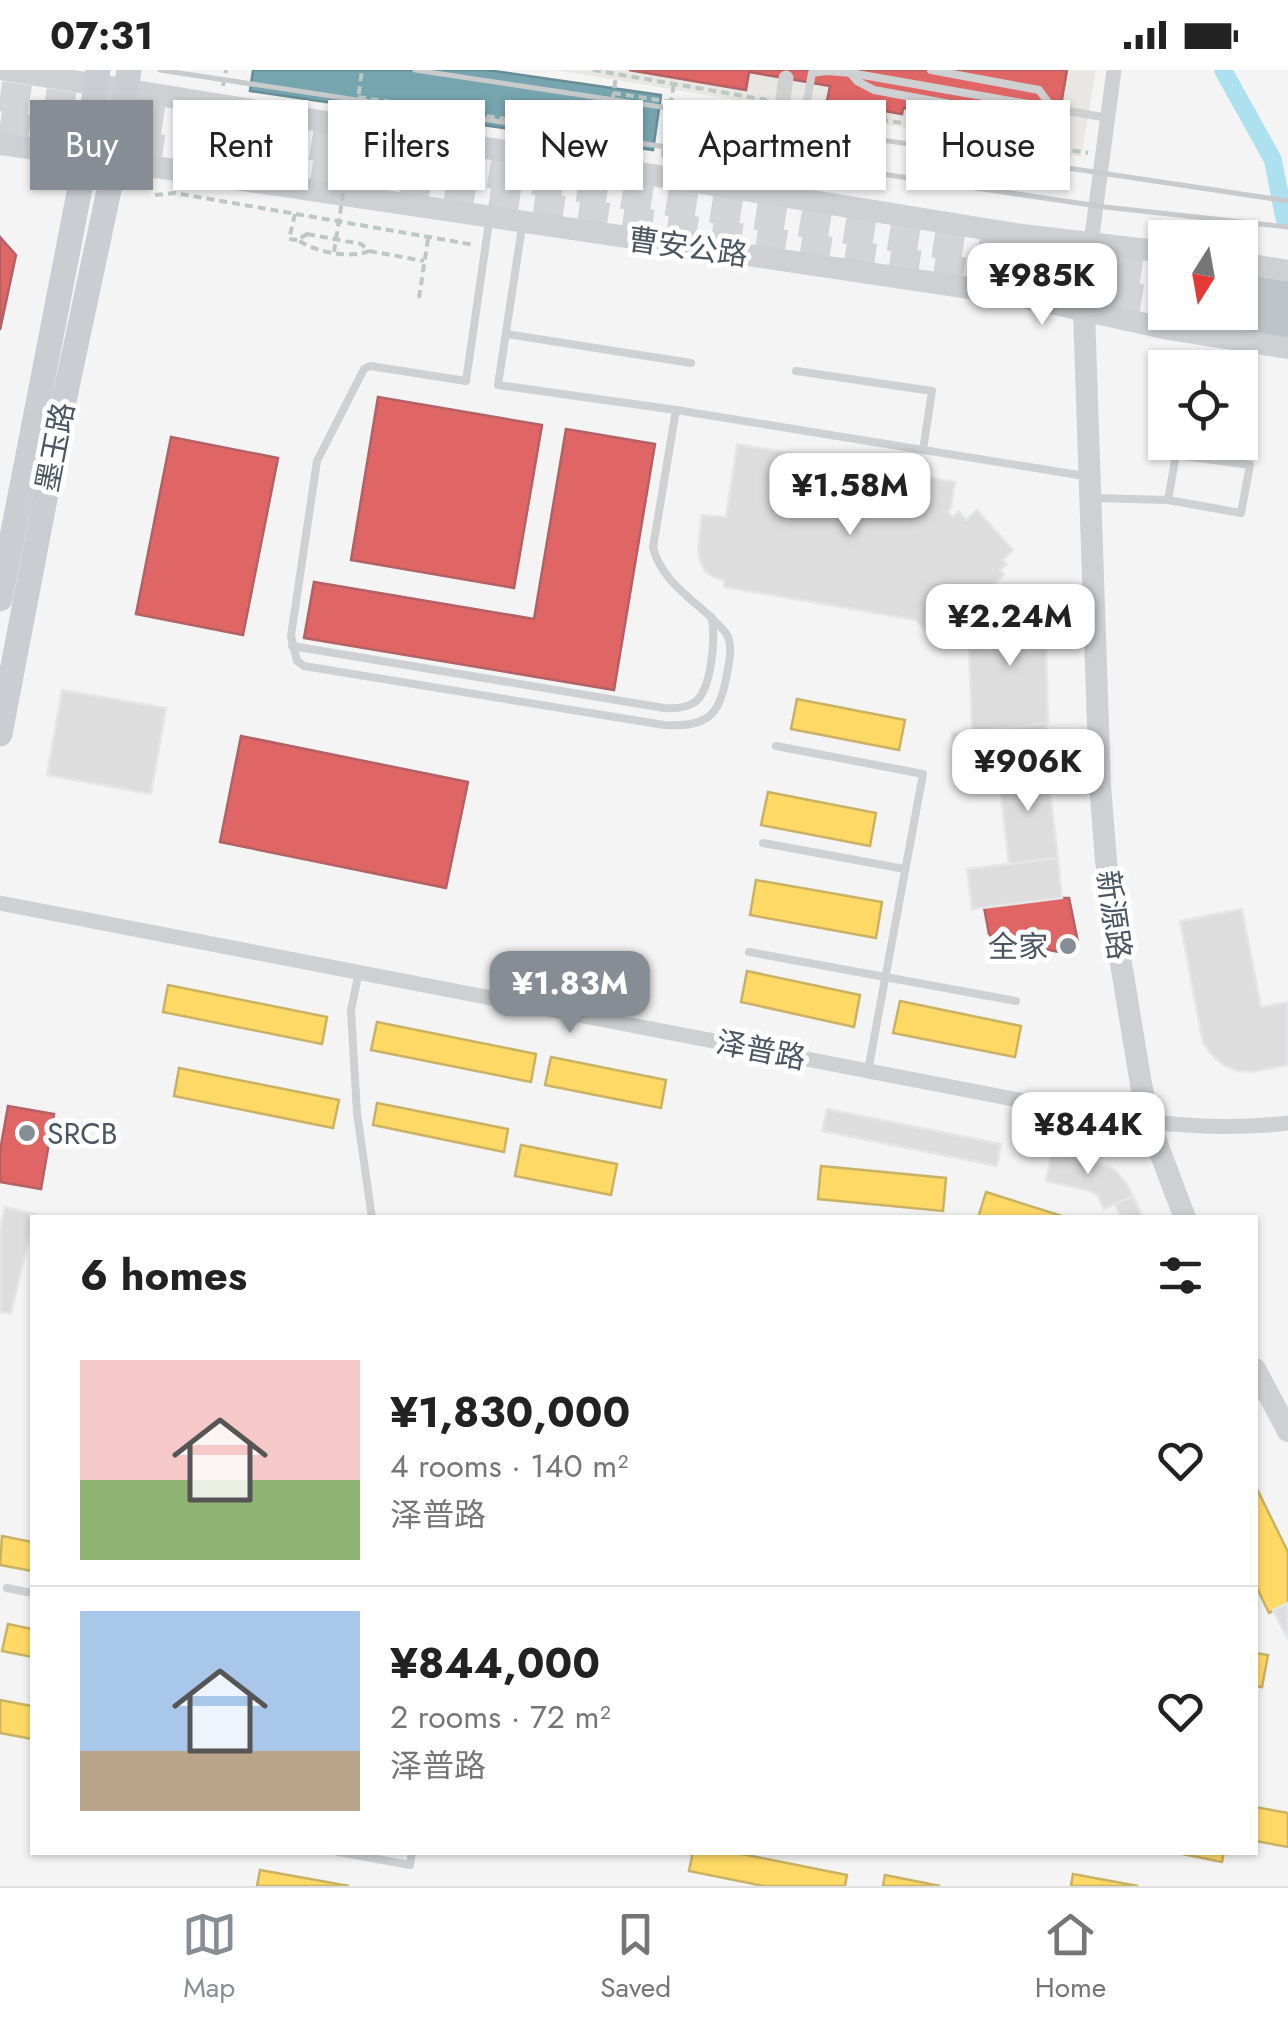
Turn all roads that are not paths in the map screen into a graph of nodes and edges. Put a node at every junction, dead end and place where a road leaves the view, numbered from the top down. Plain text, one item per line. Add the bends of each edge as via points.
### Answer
1 (6, 70) edge
2 (864, 70) edge
3 (931, 70) edge
4 (1114, 70) edge
5 (851, 74) junction
6 (97, 77) edge
7 (786, 78) dead end
8 (128, 80) edge
9 (929, 100) edge
10 (1046, 100) edge
11 (1070, 112) edge
12 (1108, 118) junction
13 (0, 144) edge
14 (30, 149) edge
15 (153, 167) edge
16 (80, 190) edge
17 (109, 190) edge
18 (780, 196) junction
19 (490, 218) junction
20 (523, 223) junction
21 (1092, 243) junction
22 (1148, 250) edge
23 (1258, 266) edge
24 (1288, 271) edge
25 (1258, 293) edge
26 (1288, 298) edge
27 (1084, 311) junction
28 (1258, 317) edge
29 (1288, 322) edge
30 (506, 334) junction
31 (1288, 348) edge
32 (691, 363) dead end
33 (796, 371) dead end
34 (676, 410) junction
35 (922, 450) junction
36 (1090, 487) junction
37 (1168, 500) junction
38 (0, 599) edge
39 (711, 618) junction
40 (292, 646) junction
41 (0, 734) edge
42 (776, 746) dead end
43 (763, 843) dead end
44 (905, 869) junction
45 (0, 903) edge
46 (749, 952) dead end
47 (359, 972) junction
48 (885, 977) junction
49 (1016, 1001) dead end
50 (868, 1071) junction
51 (1149, 1123) junction
52 (1288, 1123) edge
53 (372, 1215) edge
54 (1185, 1215) edge
55 (1258, 1376) edge
56 (1288, 1432) edge
57 (7, 1588) dead end
58 (30, 1593) edge
59 (355, 1855) edge
60 (412, 1855) edge

1 - 6 main road
2 - 5 lane
3 - 10 lane via 1039,90
4 - 12 street
5 - 9 lane via 874,90
5 - 18 lane via 812,73
6 - 8 main road
7 - 18 street
8 - 18 main road
11 - 12 lane
12 - 21 street
13 - 14 main road
15 - 19 main road, 曹安公路
16 - 38 main road, 墨玉路
17 - 41 main road, 墨玉路
18 - 21 main road
19 - 20 main road, 曹安公路
19 - 40 lane via 466,380 364,368 318,461
20 - 27 main road, 曹安公路 via 1010,294
20 - 30 lane
21 - 22 main road
21 - 27 main road, 新源路
23 - 24 main road
25 - 26 highway
27 - 31 main road, 曹安公路
27 - 36 main road, 新源路
28 - 29 highway
30 - 32 lane
30 - 34 lane via 498,385
33 - 35 lane via 932,391
34 - 35 lane
34 - 39 lane via 653,547 669,579
35 - 36 lane
36 - 37 lane
36 - 51 main road, 新源路 via 1106,862
37 - 37 lane via 1241,513 1250,465 1176,455
39 - 40 lane via 705,688 700,699 676,709
39 - 40 lane via 730,648 722,699 714,714 683,726 304,666
42 - 44 lane via 923,774
43 - 44 lane
44 - 48 lane
45 - 47 street, 泽普路
46 - 48 lane
47 - 50 street, 泽普路
47 - 53 lane via 350,1010
48 - 49 lane
48 - 50 lane
50 - 51 street, 泽普路
51 - 52 street, 泽普路
51 - 54 main road, 新源路
55 - 56 main road
57 - 58 lane
59 - 60 lane via 410,1865

